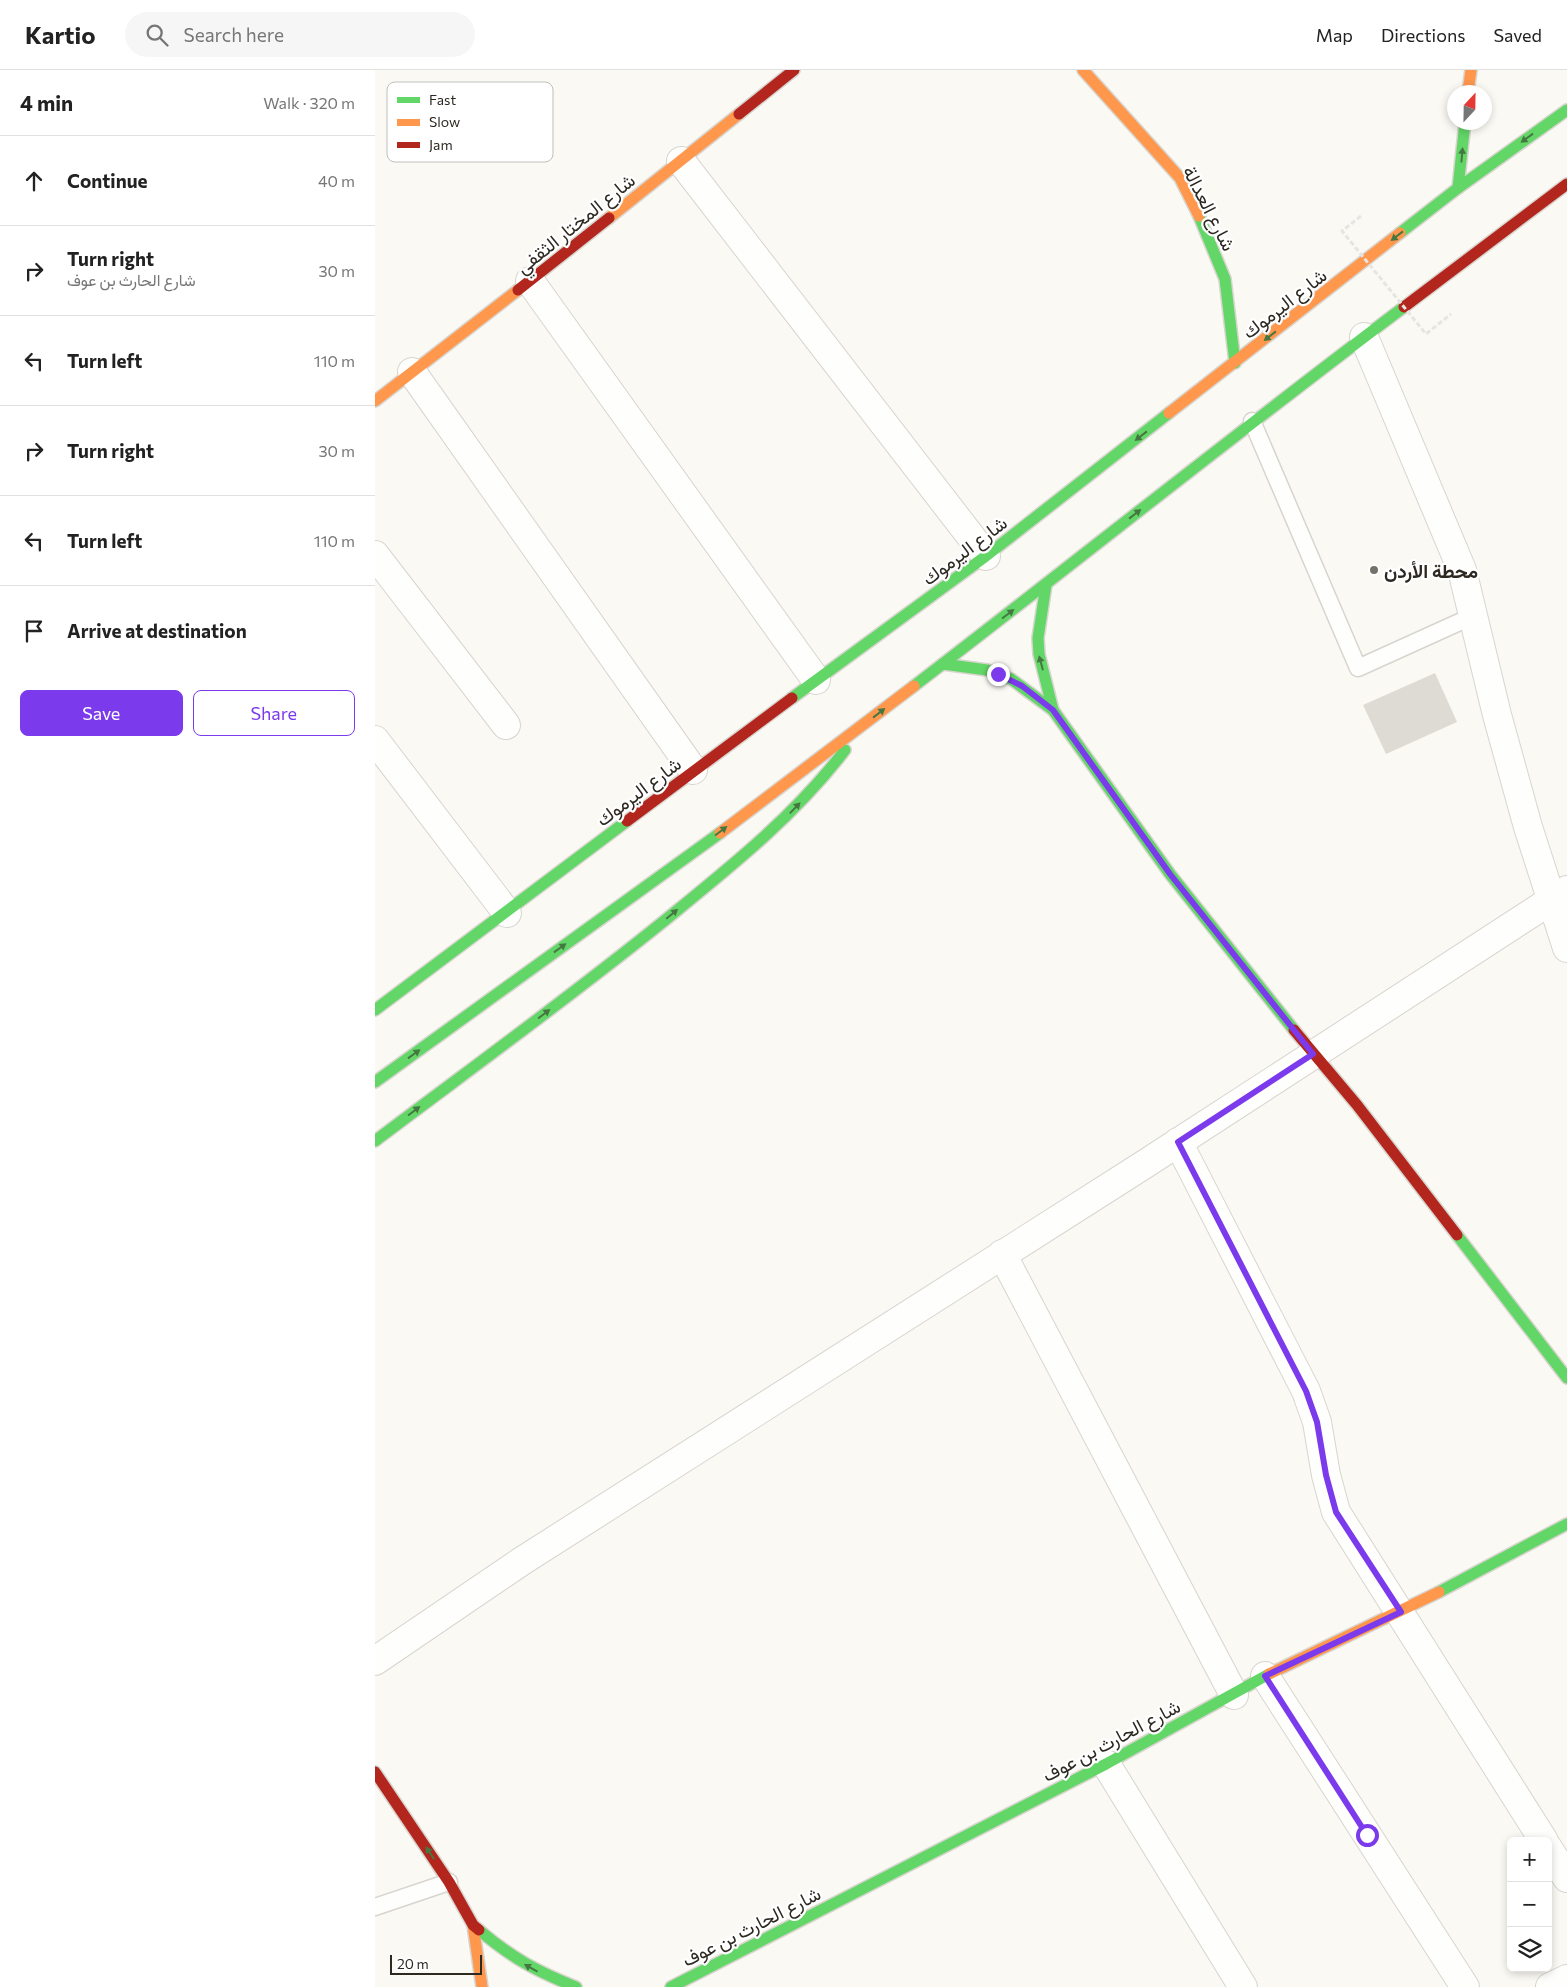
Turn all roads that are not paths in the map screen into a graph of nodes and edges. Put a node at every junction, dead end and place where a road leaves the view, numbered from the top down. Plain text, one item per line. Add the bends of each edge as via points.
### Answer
1 (793, 70) edge
2 (1083, 70) edge
3 (1471, 70) edge
4 (1469, 85) edge
5 (1567, 110) edge
6 (1464, 130) edge
7 (681, 161) junction
8 (1567, 184) edge
9 (1459, 188) junction
10 (530, 282) junction
11 (1364, 337) junction
12 (1235, 363) junction
13 (412, 372) junction
14 (375, 401) edge
15 (1252, 422) junction
16 (375, 555) edge
17 (986, 556) junction
18 (1046, 585) junction
19 (1475, 615) junction
20 (943, 664) junction
21 (816, 680) junction
22 (1053, 710) junction
23 (506, 725) dead end
24 (862, 726) junction
25 (375, 740) edge
26 (693, 770) junction
27 (1560, 896) edge
28 (507, 913) junction
29 (1567, 948) edge
30 (377, 1003) edge
31 (1313, 1054) junction
32 (375, 1082) edge
33 (375, 1141) edge
34 (1178, 1142) junction
35 (1003, 1254) junction
36 (1567, 1378) edge
37 (1567, 1524) edge
38 (1401, 1612) junction
39 (375, 1661) edge
40 (1265, 1676) junction
41 (1234, 1695) junction
42 (1106, 1764) junction
43 (375, 1772) edge
44 (1542, 1837) edge
45 (1552, 1854) edge
46 (1567, 1878) edge
47 (449, 1882) junction
48 (375, 1907) edge
49 (473, 1925) junction
50 (1567, 1979) edge
51 (482, 1987) edge
52 (576, 1987) edge
53 (671, 1987) edge
54 (1243, 1987) edge
55 (1465, 1987) edge
56 (1550, 1987) edge

1 - 7 main road, شارع المختار الثقفي
2 - 12 main road, شارع العدالة via 1180,178 1209,236 1225,279
3 - 4 main road
5 -> 9 main road, شارع اليرموك
9 -> 6 main road
7 - 10 main road, شارع المختار الثقفي
7 - 17 street
8 - 11 main road
9 -> 12 main road, شارع اليرموك
10 - 13 main road, شارع المختار الثقفي
10 - 21 street
11 - 15 main road
11 - 19 street via 1452,544
12 -> 17 main road, شارع اليرموك
13 - 14 main road, شارع المختار الثقفي
13 - 26 street
18 -> 15 main road
15 - 19 lane via 1359,668
16 - 23 street
17 - 21 main road, شارع اليرموك
20 -> 18 main road
22 -> 18 main road via 1038,638
19 - 27 street via 1528,827
20 - 22 main road via 987,670 1011,679
24 -> 20 main road
21 - 26 main road, شارع اليرموك
22 - 31 main road via 1170,874
32 -> 24 main road
33 -> 24 main road via 645,938 737,861 782,821 829,772
25 - 28 street
26 - 28 main road, شارع اليرموك
27 - 29 street
27 - 31 street
28 - 30 main road, شارع اليرموك
31 - 34 street
31 - 36 main road via 1357,1105
34 - 35 street
34 - 38 street via 1306,1391 1317,1422 1336,1512
35 - 39 street via 539,1551
35 - 41 street
37 - 38 main road, شارع الحارث بن عوف
38 - 40 main road, شارع الحارث بن عوف
38 - 44 street
40 - 41 main road, شارع الحارث بن عوف
40 - 55 street
41 - 42 main road, شارع الحارث بن عوف
42 - 53 main road, شارع الحارث بن عوف
42 - 54 street
47 -> 43 main road
45 - 46 street
47 - 48 lane
47 - 49 main road
49 - 51 main road
52 -> 49 main road via 520,1962
50 - 56 street

